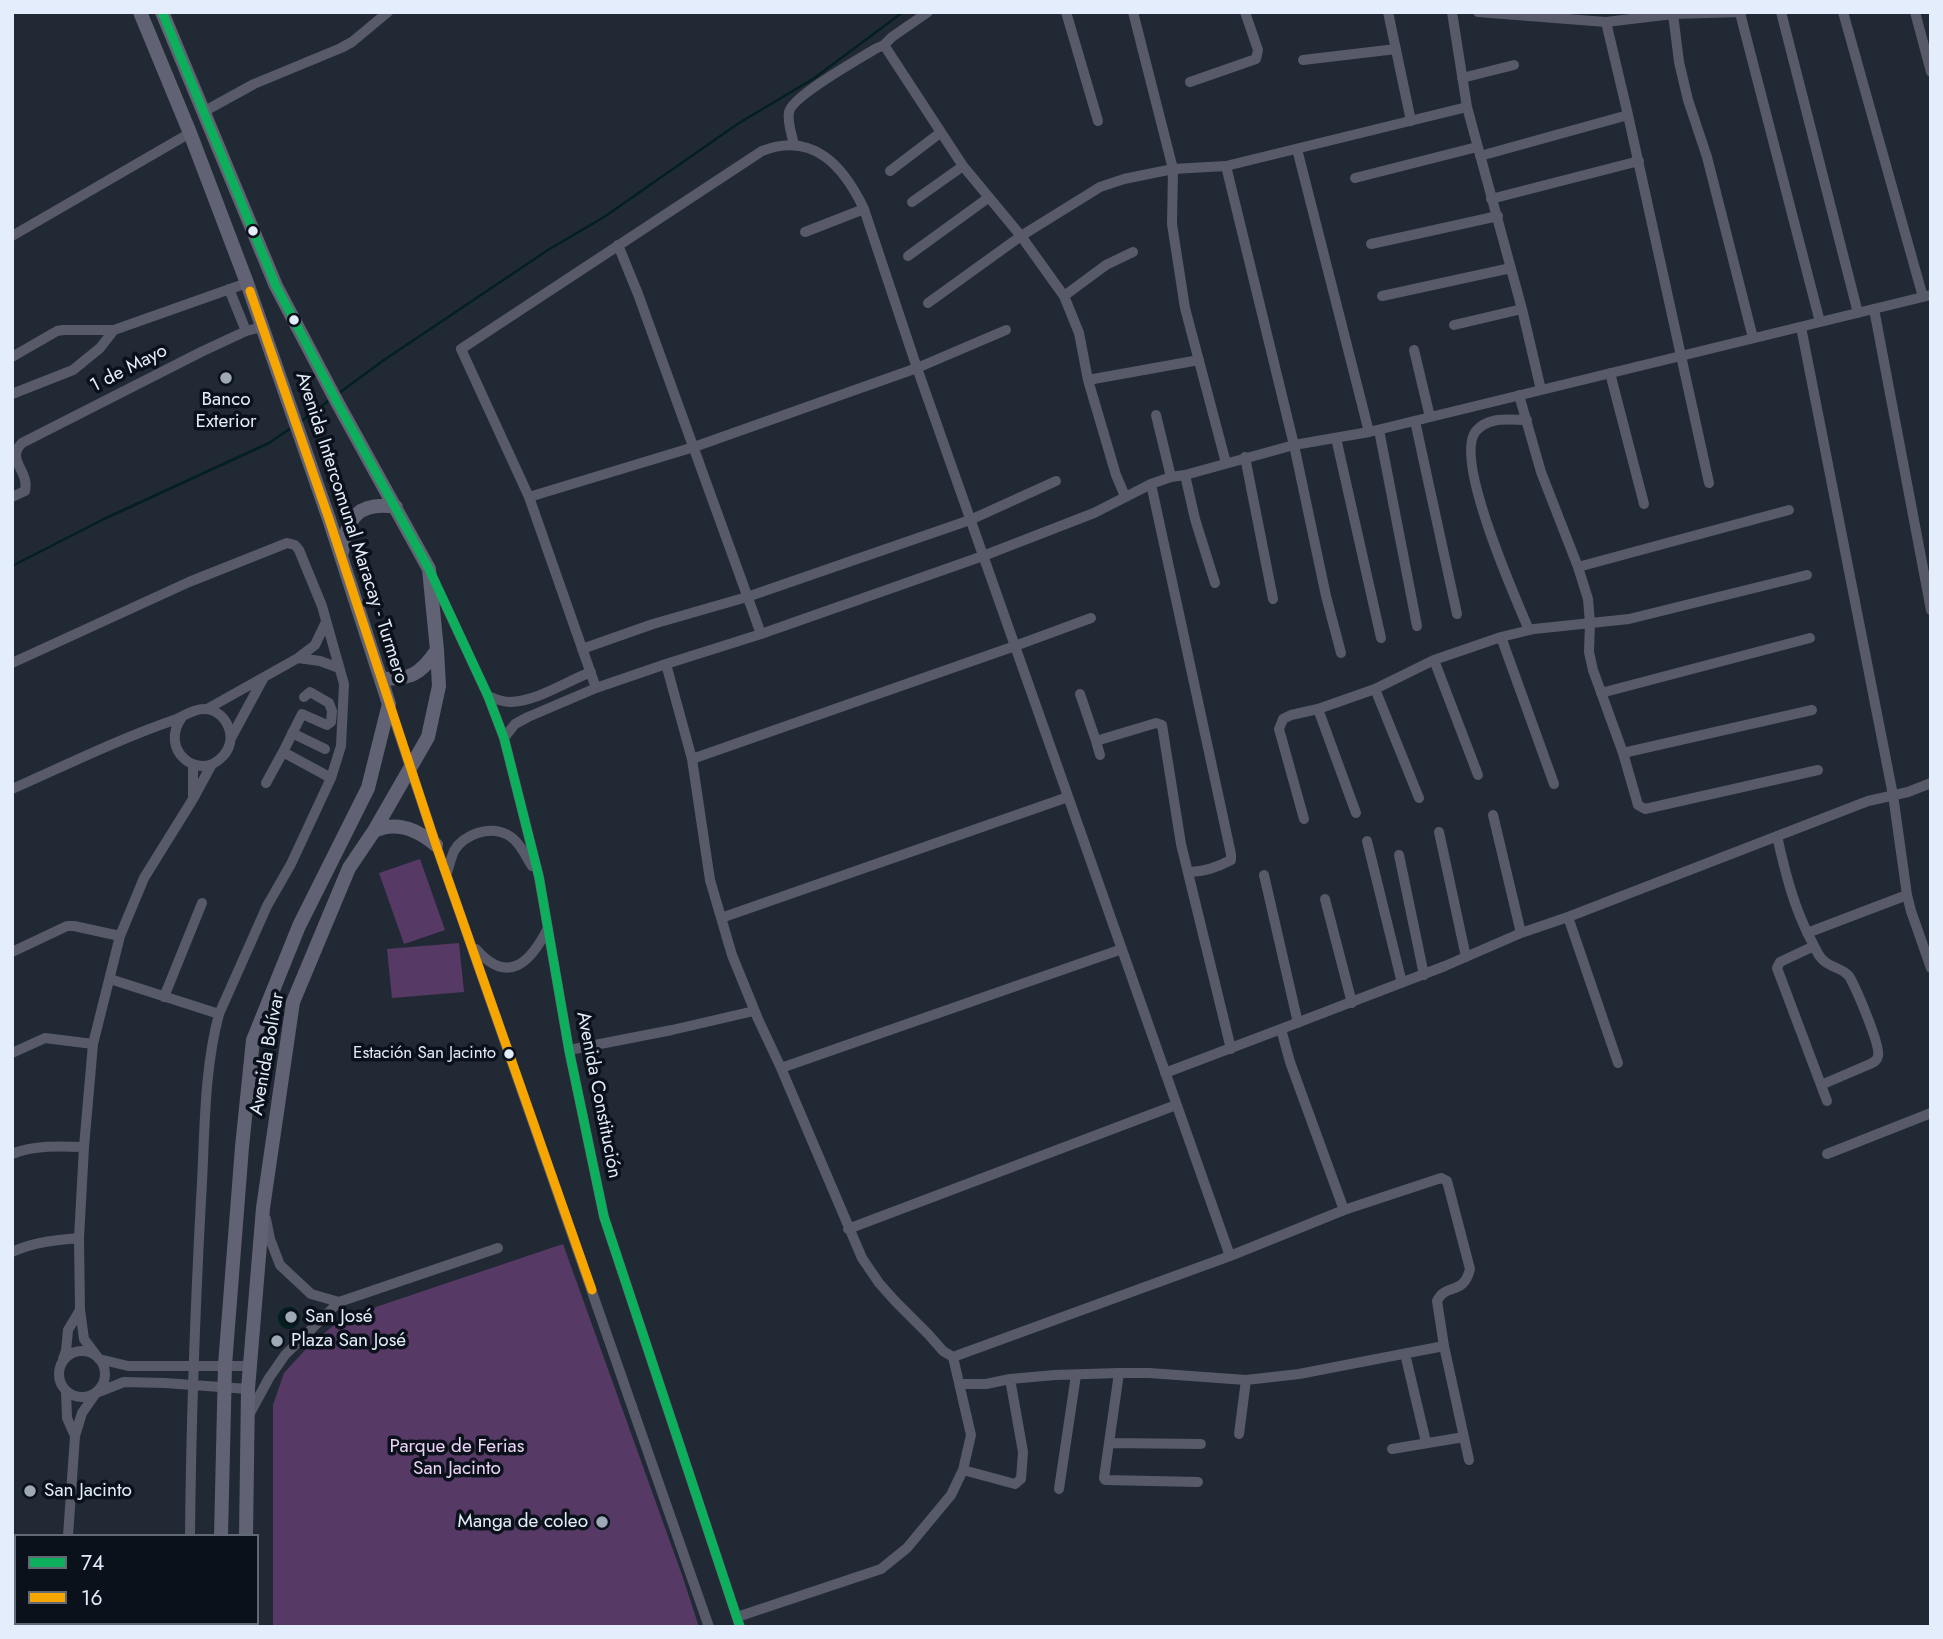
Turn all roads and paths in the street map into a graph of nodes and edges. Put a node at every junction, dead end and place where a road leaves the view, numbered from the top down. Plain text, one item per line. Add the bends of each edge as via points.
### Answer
1 (140, 12) edge
2 (162, 12) edge
3 (388, 12) edge
4 (928, 12) edge
5 (1066, 12) edge
6 (1133, 12) edge
7 (1245, 12) edge
8 (1388, 12) edge
9 (1452, 12) edge
10 (1478, 12) edge
11 (1741, 12) edge
12 (1782, 12) edge
13 (1843, 12) edge
14 (1915, 12) edge
15 (1673, 14) junction
16 (1606, 22) junction
17 (884, 45) junction
18 (1396, 49) junction
19 (1303, 60) dead end
20 (1514, 65) dead end
21 (1931, 72) edge
22 (1462, 78) junction
23 (1190, 82) dead end
24 (1467, 107) junction
25 (203, 113) junction
26 (1628, 115) junction
27 (1098, 121) dead end
28 (1411, 121) junction
29 (190, 133) junction
30 (940, 133) junction
31 (794, 145) junction
32 (1297, 149) junction
33 (1478, 152) junction
34 (1639, 161) junction
35 (963, 166) junction
36 (1226, 166) junction
37 (1173, 169) junction
38 (890, 171) dead end
39 (1355, 178) dead end
40 (988, 198) junction
41 (1491, 199) junction
42 (912, 202) dead end
43 (864, 209) junction
44 (1498, 216) junction
45 (805, 232) dead end
46 (12, 236) edge
47 (1021, 236) junction
48 (1371, 244) dead end
49 (618, 245) junction
50 (1133, 253) dead end
51 (908, 256) dead end
52 (1511, 268) junction
53 (247, 283) junction
54 (229, 289) junction
55 (1064, 296) junction
56 (1382, 296) dead end
57 (1927, 296) edge
58 (928, 303) dead end
59 (1522, 309) junction
60 (1874, 309) junction
61 (1858, 313) junction
62 (1820, 322) junction
63 (1454, 325) dead end
64 (262, 327) junction
65 (1801, 327) junction
66 (114, 330) junction
67 (1006, 330) dead end
68 (246, 331) junction
69 (1753, 338) junction
70 (1414, 350) dead end
71 (1681, 356) junction
72 (12, 357) edge
73 (1199, 360) junction
74 (917, 368) junction
75 (1611, 373) junction
76 (1088, 380) junction
77 (1541, 390) junction
78 (12, 394) edge
79 (1519, 395) junction
80 (1156, 415) dead end
81 (1430, 417) junction
82 (1527, 420) junction
83 (1415, 421) junction
84 (1374, 431) junction
85 (1336, 438) junction
86 (1294, 445) junction
87 (694, 447) junction
88 (1245, 457) junction
89 (1226, 463) junction
90 (1185, 475) junction
91 (1171, 477) junction
92 (1056, 481) dead end
93 (1709, 483) dead end
94 (1151, 484) junction
95 (1125, 496) junction
96 (12, 497) edge
97 (529, 497) junction
98 (1644, 504) dead end
99 (396, 507) junction
100 (1789, 510) dead end
101 (970, 520) junction
102 (983, 556) junction
103 (341, 557) junction
104 (1578, 567) junction
105 (429, 569) junction
106 (1807, 575) dead end
107 (1215, 583) dead end
108 (747, 597) junction
109 (1273, 600) dead end
110 (1931, 610) edge
111 (1457, 614) dead end
112 (1091, 618) dead end
113 (326, 622) junction
114 (1590, 623) junction
115 (1417, 626) dead end
116 (1529, 630) junction
117 (761, 634) junction
118 (1381, 638) dead end
119 (1502, 638) junction
120 (1810, 638) dead end
121 (1015, 646) junction
122 (582, 649) junction
123 (437, 650) junction
124 (1341, 653) dead end
125 (298, 658) junction
126 (1434, 660) junction
127 (12, 663) edge
128 (666, 664) junction
129 (339, 668) junction
130 (591, 673) junction
131 (264, 677) junction
132 (578, 678) junction
133 (381, 679) junction
134 (1375, 689) junction
135 (591, 691) junction
136 (1601, 693) junction
137 (1080, 694) dead end
138 (488, 696) junction
139 (304, 697) dead end
140 (389, 704) junction
141 (207, 709) junction
142 (1318, 709) junction
143 (1812, 709) dead end
144 (182, 717) junction
145 (146, 729) junction
146 (174, 733) junction
147 (292, 733) junction
148 (231, 738) junction
149 (504, 738) junction
150 (1096, 740) junction
151 (325, 749) dead end
152 (284, 752) junction
153 (1623, 753) junction
154 (1100, 755) dead end
155 (692, 759) junction
156 (193, 764) junction
157 (212, 764) junction
158 (411, 765) junction
159 (1818, 770) dead end
160 (1478, 775) dead end
161 (331, 778) junction
162 (266, 783) dead end
163 (1931, 783) edge
164 (1554, 784) dead end
165 (12, 789) edge
166 (1893, 795) junction
167 (1068, 797) junction
168 (1419, 798) dead end
169 (193, 799) junction
170 (1356, 813) dead end
171 (1493, 816) dead end
172 (1304, 819) dead end
173 (374, 831) junction
174 (1439, 832) dead end
175 (1777, 836) junction
176 (1367, 841) dead end
177 (436, 845) junction
178 (1399, 855) dead end
179 (447, 873) junction
180 (1189, 873) junction
181 (1264, 875) dead end
182 (539, 877) junction
183 (1907, 895) junction
184 (1325, 900) dead end
185 (202, 903) dead end
186 (1568, 917) junction
187 (721, 918) junction
188 (548, 928) junction
189 (1521, 933) junction
190 (1807, 933) junction
191 (120, 936) junction
192 (472, 944) junction
193 (1814, 946) junction
194 (1122, 949) junction
195 (12, 952) edge
196 (1466, 957) junction
197 (1931, 968) edge
198 (1424, 975) junction
199 (110, 979) junction
200 (1402, 983) junction
201 (164, 997) junction
202 (1352, 1003) junction
203 (754, 1011) junction
204 (219, 1014) junction
205 (1298, 1023) junction
206 (1281, 1029) junction
207 (93, 1044) junction
208 (1231, 1049) junction
209 (569, 1050) junction
210 (12, 1053) edge
211 (1618, 1063) dead end
212 (781, 1068) junction
213 (1165, 1073) junction
214 (1821, 1084) junction
215 (1827, 1101) dead end
216 (1176, 1105) junction
217 (1931, 1113) edge
218 (84, 1147) junction
219 (12, 1154) edge
220 (1827, 1154) dead end
221 (263, 1208) junction
222 (1344, 1210) junction
223 (848, 1228) junction
224 (79, 1238) junction
225 (498, 1248) dead end
226 (12, 1252) edge
227 (1230, 1256) junction
228 (339, 1302) junction
229 (80, 1310) junction
230 (1444, 1346) junction
231 (1405, 1354) junction
232 (953, 1357) junction
233 (99, 1359) junction
234 (61, 1364) junction
235 (225, 1365) junction
236 (192, 1366) junction
237 (250, 1366) junction
238 (1119, 1373) junction
239 (1076, 1375) junction
240 (1010, 1379) junction
241 (1246, 1380) junction
242 (960, 1384) junction
243 (192, 1385) junction
244 (225, 1388) junction
245 (247, 1389) junction
246 (66, 1391) junction
247 (96, 1393) junction
248 (247, 1418) junction
249 (1239, 1434) dead end
250 (75, 1436) junction
251 (1464, 1437) junction
252 (1426, 1442) junction
253 (1109, 1443) junction
254 (1201, 1444) dead end
255 (1392, 1449) dead end
256 (1468, 1460) dead end
257 (963, 1471) junction
258 (1198, 1482) dead end
259 (1059, 1489) dead end
260 (68, 1534) edge
261 (190, 1534) edge
262 (221, 1534) edge
263 (246, 1534) edge
264 (739, 1622) edge
265 (709, 1627) edge

1 - 29 main road, Avenida Intercomunal Maracay - Turmero
2 - 25 main road, Avenida Intercomunal Maracay - Turmero
3 - 25 street via 352,42 254,84
4 - 17 street
5 - 27 street
6 - 37 street
7 - 23 street via 1258,50 1256,58
8 - 18 street
9 - 22 street
10 - 16 street
11 - 15 street
11 - 62 street
12 - 61 street
13 - 57 street
14 - 21 street
15 - 16 street
15 - 69 street via 1688,100
16 - 26 street
17 - 30 street
17 - 31 street via 821,82 791,107
18 - 19 street
18 - 28 street
20 - 22 street
22 - 24 street
24 - 28 street
24 - 33 street
25 - 99 main road, Avenida Intercomunal Maracay - Turmero via 276,286
26 - 33 street
26 - 34 street
28 - 32 street
29 - 46 street
29 - 53 main road, Avenida Intercomunal Maracay - Turmero
30 - 35 street
30 - 38 street
31 - 43 street via 809,148 834,164
31 - 49 street via 762,151
32 - 36 street
32 - 84 street
33 - 39 street
33 - 41 street
34 - 41 street
34 - 71 street
35 - 40 street
35 - 42 street
36 - 37 street
36 - 86 street
37 - 47 street via 1100,187
37 - 73 street via 1173,233
40 - 47 street
40 - 51 street
41 - 44 street
43 - 45 street
43 - 74 street
44 - 48 street
44 - 52 street
47 - 55 street
47 - 58 street
49 - 87 street
49 - 97 street via 461,349
50 - 55 street via 1106,265
52 - 56 street
52 - 59 street
53 - 54 street
53 - 64 main road, Avenida Intercomunal Maracay - Turmero
54 - 66 street
54 - 68 street
55 - 76 street via 1079,333
57 - 60 street
59 - 63 street
59 - 77 street
60 - 61 street
60 - 110 street
61 - 62 street
62 - 65 street
64 - 68 street, 1 de Mayo
64 - 103 main road, Avenida Intercomunal Maracay - Turmero
65 - 69 street
65 - 166 street
66 - 72 street via 57,331
66 - 78 street via 73,370
67 - 74 street
68 - 96 street, 1 de Mayo via 22,443 15,458 26,480 25,491
69 - 71 street
70 - 81 street
71 - 75 street
71 - 93 street
73 - 76 street
73 - 89 street
74 - 87 street
74 - 101 street
75 - 77 street
75 - 98 street
76 - 95 street
77 - 79 street
79 - 81 street
79 - 82 street
80 - 91 street
81 - 83 street
82 - 104 street via 1541,472
82 - 116 street via 1487,421 1470,442 1482,509
83 - 84 street
83 - 111 street
84 - 85 street
84 - 115 street
85 - 86 street
85 - 118 street
86 - 88 street
86 - 124 street
87 - 97 street
87 - 108 street
88 - 89 street
88 - 109 street
89 - 90 street
90 - 91 street
90 - 107 street
91 - 94 street
92 - 101 street
94 - 95 street
94 - 180 street via 1231,854 1224,864
95 - 102 street via 1094,513
97 - 122 street
99 - 103 main road via 382,505 359,512 347,525
99 - 105 main road, Avenida Intercomunal Maracay - Turmero
100 - 104 street
101 - 102 street
101 - 108 street
102 - 117 street
102 - 121 street
103 - 133 main road, Avenida Intercomunal Maracay - Turmero
104 - 114 street
105 - 123 main road, Avenida Bolívar
105 - 138 street, Avenida Constitución
106 - 114 street via 1629,619
108 - 117 street
108 - 122 street
112 - 121 street
113 - 125 street via 315,645
113 - 127 street via 299,550 287,543
113 - 129 street
114 - 116 street
114 - 136 street via 1589,652
116 - 119 street
117 - 128 street
119 - 126 street
119 - 164 street
120 - 136 street
121 - 155 street
121 - 167 street
122 - 130 street
123 - 133 main road via 428,664 410,677
123 - 158 main road, Avenida Bolívar via 439,685 428,737
125 - 129 street
125 - 131 street
126 - 134 street
126 - 160 street
128 - 135 street
128 - 155 street
129 - 161 street via 344,684 341,746
130 - 132 street
130 - 135 street
131 - 141 street
131 - 148 street
132 - 135 street
132 - 138 street via 522,700
133 - 140 main road, Avenida Intercomunal Maracay - Turmero
134 - 142 street
134 - 168 street
135 - 149 street via 528,716
136 - 153 street
137 - 150 street
138 - 149 street, Avenida Constitución
139 - 147 street via 310,692 329,703 331,722 327,725 302,714
140 - 158 street
140 - 235 main road, Avenida Bolívar via 368,788 299,926 253,1040
141 - 144 street
141 - 148 street via 224,719
142 - 170 street
142 - 172 street via 1283,719 1279,729
143 - 153 street
144 - 145 street
144 - 146 street
145 - 146 street
145 - 165 street
146 - 156 street via 176,748
147 - 151 street
147 - 152 street
148 - 157 street via 222,758
149 - 182 street, Avenida Constitución
150 - 154 street
150 - 180 street via 1162,725
152 - 161 street
152 - 162 street
153 - 159 street via 1638,805 1645,809
155 - 187 street via 710,880
156 - 157 street
156 - 169 street
157 - 169 street
158 - 173 main road, Avenida Bolívar
158 - 177 street
161 - 204 street
163 - 166 street
166 - 175 street
166 - 183 street
167 - 187 street
167 - 194 street
169 - 191 street via 144,878
171 - 189 street
173 - 177 main road via 382,827 412,829
173 - 221 main road, Avenida Bolívar via 349,868 293,1002
174 - 196 street
175 - 186 street
175 - 190 street
176 - 200 street
177 - 179 street
178 - 198 street
179 - 182 street via 460,844 486,830 496,830 519,845
179 - 192 street
180 - 208 street
181 - 205 street
182 - 188 street, Avenida Constitución
183 - 190 street
183 - 197 street
184 - 202 street
185 - 201 street
186 - 189 street
186 - 211 street
187 - 203 street
188 - 192 street via 530,958 520,965 494,965
188 - 209 street, Avenida Constitución
189 - 196 street
190 - 193 street
191 - 195 street via 67,926
191 - 199 street
192 - 265 street
193 - 214 street via 1780,962 1777,968
193 - 214 street via 1824,961 1852,980 1878,1054 1870,1064
194 - 212 street
194 - 213 street
196 - 198 street
198 - 200 street
199 - 201 street
199 - 207 street
200 - 202 street
201 - 204 street
202 - 205 street
203 - 209 street
203 - 212 street
204 - 236 street via 208,1082
205 - 206 street
206 - 208 street
206 - 222 street
207 - 210 street via 45,1038
207 - 218 street
208 - 213 street
209 - 264 street, Avenida Constitución via 604,1217
212 - 223 street
213 - 216 street
214 - 215 street
216 - 223 street
216 - 227 street
217 - 220 street
218 - 219 street via 36,1148
218 - 224 street
221 - 228 street via 280,1265 311,1294
221 - 237 main road, Avenida Bolívar
222 - 227 street
222 - 230 street via 1435,1179 1447,1181 1469,1269 1467,1280 1437,1301
223 - 232 street via 879,1283
224 - 226 street via 50,1240
224 - 229 street
225 - 228 street
227 - 232 street
228 - 248 street via 285,1355
229 - 233 street via 84,1339
229 - 234 street via 68,1330
230 - 231 street
230 - 251 street
231 - 241 street
231 - 252 street
232 - 242 street
233 - 234 street via 78,1351
233 - 236 street via 128,1366
233 - 247 street via 105,1373
234 - 246 street via 59,1379
235 - 236 street
235 - 237 street
235 - 244 main road, Avenida Bolívar
236 - 243 street
237 - 245 main road, Avenida Bolívar
238 - 239 street
238 - 241 street
238 - 253 street
239 - 240 street
239 - 259 street
240 - 242 street
240 - 257 street via 1023,1452 1021,1479 1015,1484
241 - 249 street
242 - 257 street via 971,1435
243 - 244 street
243 - 247 street via 124,1382
243 - 261 street
244 - 245 street
244 - 262 main road, Avenida Bolívar
245 - 248 main road, Avenida Bolívar
246 - 247 street via 81,1397
246 - 250 street via 67,1418
247 - 250 street via 82,1413
248 - 263 main road, Avenida Bolívar
250 - 260 street
251 - 252 street
251 - 256 street
252 - 255 street
253 - 254 street
253 - 258 street via 1105,1480
257 - 264 street via 951,1495 907,1548 881,1569

